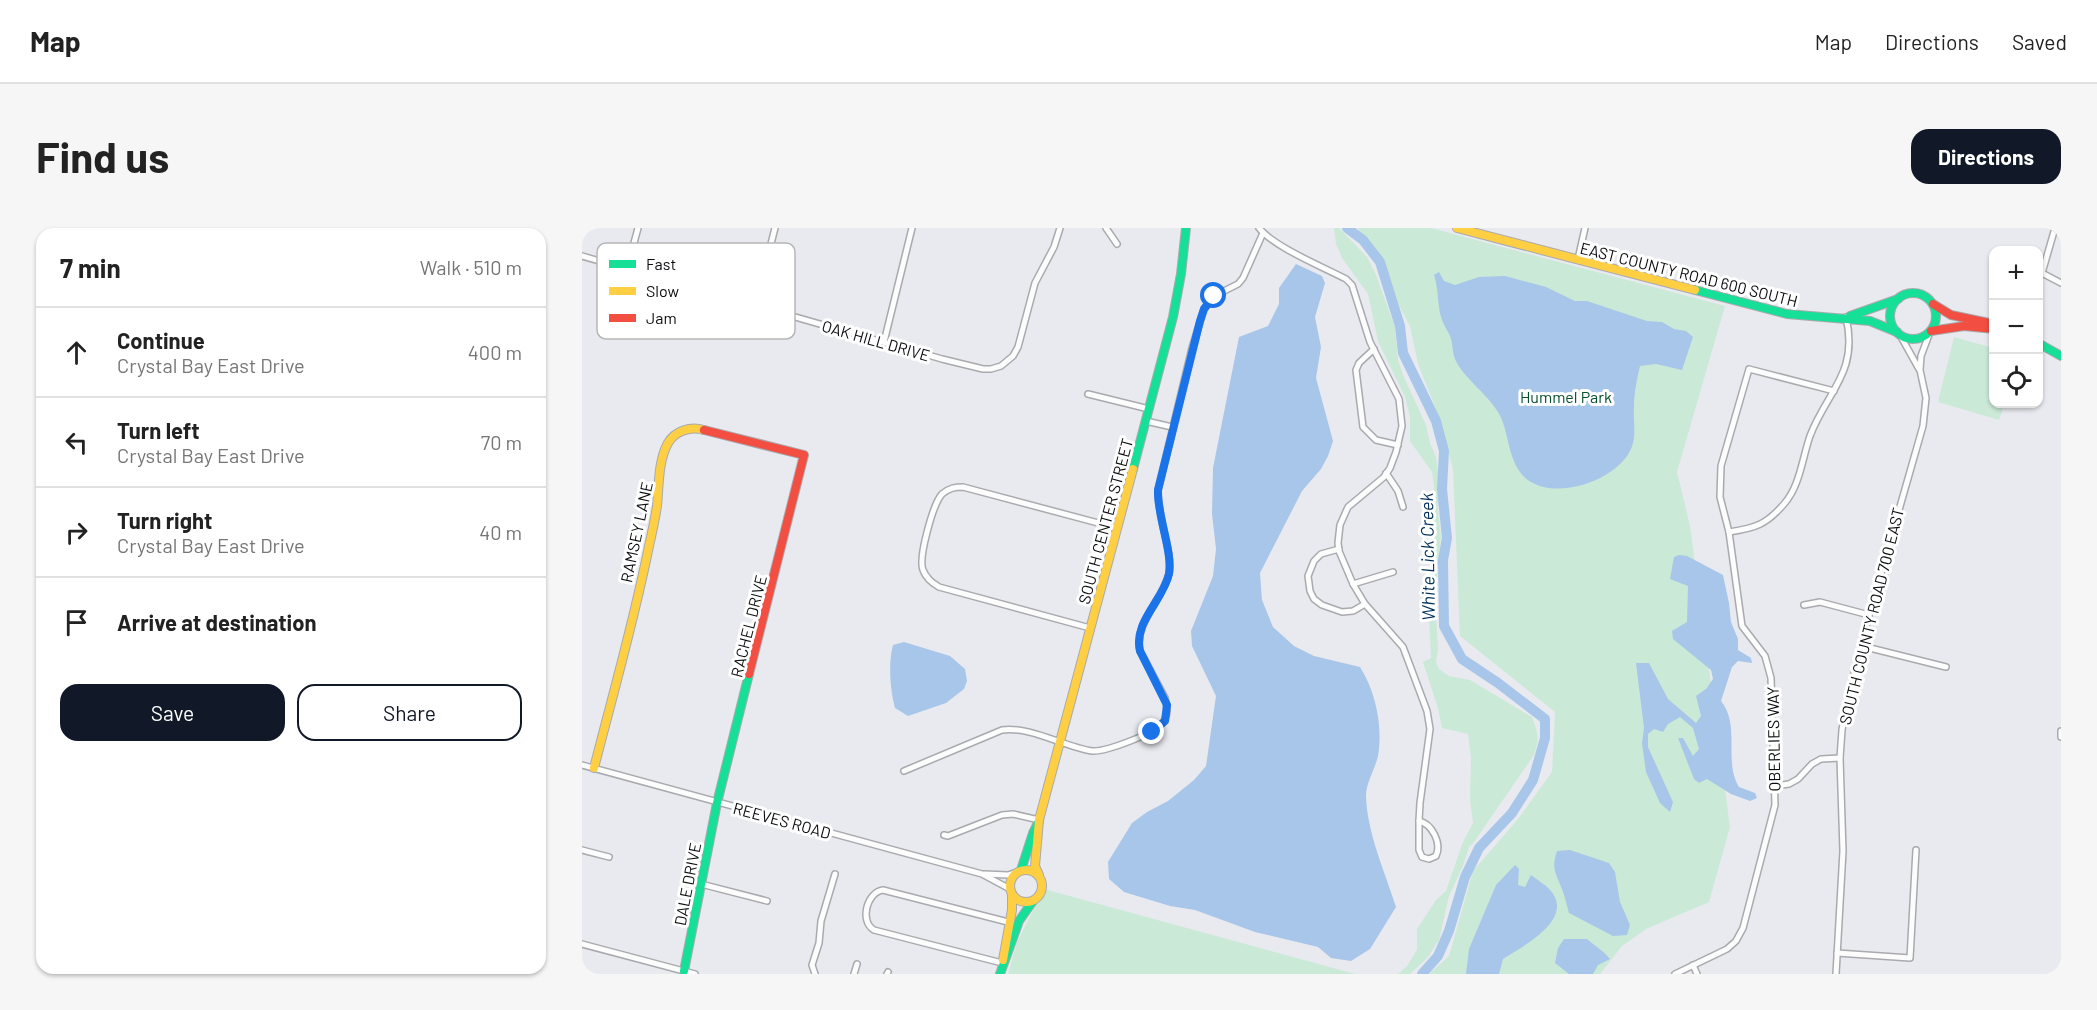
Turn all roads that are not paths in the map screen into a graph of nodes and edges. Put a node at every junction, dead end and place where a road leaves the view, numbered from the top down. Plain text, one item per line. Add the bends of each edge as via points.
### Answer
1 (638, 228) edge
2 (775, 228) edge
3 (912, 228) edge
4 (1060, 228) edge
5 (1106, 228) edge
6 (1186, 228) edge
7 (1457, 228) edge
8 (1585, 228) edge
9 (2055, 228) edge
10 (1261, 231) edge
11 (634, 243) edge
12 (771, 243) edge
13 (1118, 244) dead end
14 (582, 256) edge
15 (1578, 259) junction
16 (597, 260) edge
17 (2043, 263) edge
18 (2043, 274) edge
19 (2061, 283) edge
20 (1899, 298) junction
21 (1932, 304) junction
22 (795, 317) edge
23 (1846, 317) junction
24 (1989, 323) edge
25 (1989, 328) edge
26 (1930, 331) junction
27 (1898, 334) junction
28 (884, 342) junction
29 (2043, 346) edge
30 (1374, 349) junction
31 (2061, 356) edge
32 (1920, 370) junction
33 (1834, 391) junction
34 (1088, 394) dead end
35 (1149, 409) junction
36 (1146, 421) junction
37 (1172, 427) junction
38 (1398, 445) junction
39 (804, 455) joint
40 (1386, 473) junction
41 (1403, 507) dead end
42 (1117, 528) junction
43 (1729, 532) junction
44 (1339, 549) junction
45 (1394, 572) dead end
46 (1353, 584) junction
47 (1365, 604) junction
48 (1804, 605) dead end
49 (1869, 615) junction
50 (1090, 628) junction
51 (1862, 646) junction
52 (1946, 667) dead end
53 (2061, 731) edge
54 (2061, 737) edge
55 (1060, 742) junction
56 (1840, 758) junction
57 (582, 765) edge
58 (594, 768) junction
59 (904, 771) dead end
60 (1774, 786) junction
61 (717, 803) junction
62 (1039, 820) junction
63 (1419, 821) junction
64 (944, 835) dead end
65 (582, 850) edge
66 (1916, 850) dead end
67 (609, 857) dead end
68 (1019, 871) junction
69 (835, 874) dead end
70 (982, 874) junction
71 (1039, 875) junction
72 (701, 884) junction
73 (1011, 892) junction
74 (1034, 900) junction
75 (767, 901) dead end
76 (1008, 922) junction
77 (582, 944) edge
78 (1837, 953) junction
79 (1002, 963) junction
80 (857, 964) dead end
81 (1693, 965) junction
82 (684, 971) junction
83 (695, 974) edge
84 (815, 974) edge
85 (854, 974) edge
86 (999, 974) edge
87 (1676, 974) edge
88 (1697, 974) edge
89 (1836, 974) edge

1 - 11 street
2 - 12 street
3 - 28 street
4 - 28 street, OAK HILL DRIVE via 1035,283 1018,347 1006,363 991,369 975,367
5 - 13 street
6 - 35 street, SOUTH CENTER STREET via 1173,317
7 - 15 street, EAST COUNTY ROAD 600 SOUTH
8 - 15 street
9 - 17 street
10 - 30 street via 1352,285
10 - 37 street via 1243,278 1214,296 1204,309
14 - 16 street, OAK HILL DRIVE
15 - 23 street, EAST COUNTY ROAD 600 SOUTH via 1786,314
18 - 19 street
20 - 21 street via 1918,294
20 - 23 street, EAST COUNTY ROAD 600 SOUTH
20 - 27 street via 1890,315
21 - 24 street via 1951,315
21 - 26 street via 1936,316
22 - 28 street, OAK HILL DRIVE
23 - 27 street, EAST COUNTY ROAD 600 SOUTH via 1872,321
23 - 33 street via 1850,344
25 - 26 street via 1964,326
26 - 27 street via 1914,339
26 - 32 street, SOUTH COUNTY ROAD 700 EAST
27 - 32 street, SOUTH COUNTY ROAD 700 EAST
29 - 31 street
30 - 38 street via 1399,399 1402,426
30 - 38 street via 1356,370 1363,427 1376,440
32 - 49 street, SOUTH COUNTY ROAD 700 EAST via 1926,399 1923,426
33 - 43 street via 1809,438 1791,495 1762,525
33 - 43 street, OBERLIES WAY via 1749,369 1719,480
34 - 35 street
35 - 36 street, SOUTH CENTER STREET
36 - 37 street
36 - 42 street, SOUTH CENTER STREET
37 - 55 street via 1158,490 1169,571 1141,628 1138,644 1165,698 1165,721 1152,732 1103,750
38 - 40 street
39 - 58 street, RAMSEY LANE via 697,428 686,429 668,441 651,536
39 - 61 street, RACHEL DRIVE
40 - 41 street
40 - 44 street via 1348,507 1340,525
42 - 50 street, SOUTH CENTER STREET
42 - 50 street via 963,487 955,487 939,499 929,528 921,562 931,582
43 - 60 street, OBERLIES WAY via 1742,626 1765,656 1772,678
44 - 46 street
44 - 47 street via 1321,554 1314,561 1308,576 1310,591 1326,608 1342,612
45 - 46 street
46 - 47 street
47 - 63 street via 1403,647 1430,720
48 - 49 street via 1820,602
49 - 51 street, SOUTH COUNTY ROAD 700 EAST
50 - 55 street, SOUTH CENTER STREET
51 - 52 street
51 - 56 street, SOUTH COUNTY ROAD 700 EAST via 1845,712
53 - 54 street
55 - 59 street via 1002,730
55 - 62 street, SOUTH CENTER STREET
56 - 60 street via 1821,759 1798,779
56 - 78 street, SOUTH COUNTY ROAD 700 EAST via 1844,851
57 - 58 street, REEVES ROAD
58 - 61 street, REEVES ROAD
60 - 81 street, OBERLIES WAY via 1775,805 1743,928 1727,949
61 - 70 street, REEVES ROAD
61 - 72 street, DALE DRIVE
62 - 64 street via 1002,815
62 - 68 street, SOUTH CENTER STREET via 1032,830 1028,859
62 - 71 street, SOUTH CENTER STREET via 1035,866
63 - 63 street via 1422,857 1436,856 1438,844 1430,827
65 - 67 street
66 - 78 street via 1910,958
68 - 70 street, REEVES ROAD via 1008,875
68 - 71 street via 1031,870
68 - 73 street via 1011,880
69 - 84 street via 812,965
70 - 73 street, REEVES ROAD
71 - 74 street via 1042,889
72 - 75 street
72 - 82 street, DALE DRIVE
73 - 74 street via 1019,901
73 - 76 street via 1014,904
74 - 79 street via 1019,921
76 - 79 street
76 - 79 street via 883,890 871,898 866,918 871,928
77 - 82 street
78 - 89 street, SOUTH COUNTY ROAD 700 EAST
79 - 86 street
80 - 85 street
81 - 87 street, OBERLIES WAY
81 - 88 street
82 - 83 street

